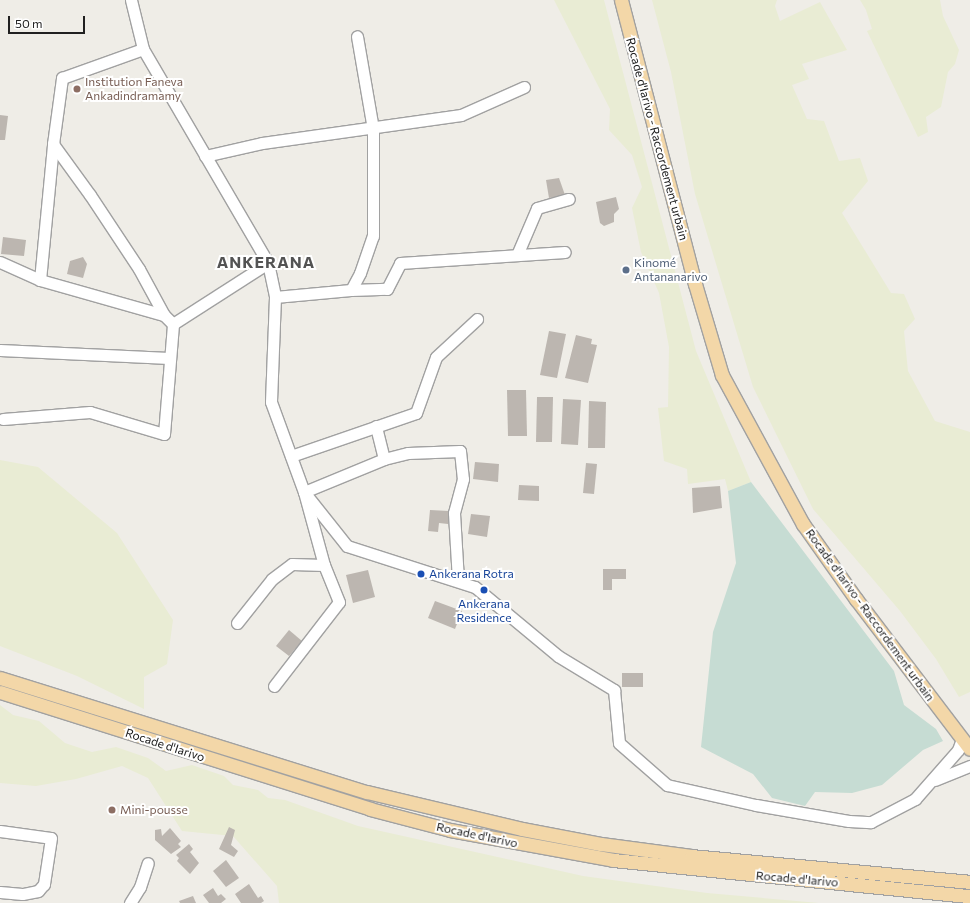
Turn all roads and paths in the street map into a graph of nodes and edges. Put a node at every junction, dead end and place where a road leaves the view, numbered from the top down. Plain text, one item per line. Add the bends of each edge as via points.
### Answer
1 (131, 0) edge
2 (621, 0) edge
3 (357, 36) dead end
4 (143, 49) junction
5 (524, 87) dead end
6 (373, 129) junction
7 (53, 144) junction
8 (205, 156) junction
9 (569, 199) dead end
10 (565, 252) dead end
11 (516, 255) junction
12 (0, 262) edge
13 (268, 263) junction
14 (40, 280) junction
15 (351, 290) junction
16 (275, 297) junction
17 (164, 315) junction
18 (477, 319) dead end
19 (173, 324) junction
20 (0, 350) edge
21 (169, 358) junction
22 (3, 419) dead end
23 (376, 426) junction
24 (291, 456) junction
25 (384, 459) junction
26 (304, 492) junction
27 (324, 565) junction
28 (458, 581) junction
29 (237, 623) dead end
30 (0, 678) edge
31 (274, 686) dead end
32 (0, 692) edge
33 (966, 744) edge
34 (970, 766) edge
35 (930, 782) junction
36 (0, 831) edge
37 (148, 863) dead end
38 (970, 882) edge
39 (0, 892) edge
40 (970, 896) edge
41 (130, 903) edge

1 - 4 street
2 - 33 main road, Rocade d'Iarivo - Raccordement urbain via 695,284 722,375 803,524 856,599
3 - 6 street
4 - 7 street via 62,78
4 - 8 street
5 - 6 street via 461,115
6 - 8 street via 262,143
6 - 15 street via 373,236
7 - 14 street
7 - 17 street via 139,269
8 - 13 street
9 - 11 street via 537,208
10 - 11 street
11 - 15 street via 400,263 387,289
12 - 14 street
13 - 16 street
13 - 19 street
14 - 17 street
15 - 16 street
16 - 24 street via 271,402
17 - 19 street
18 - 23 street via 436,357 416,413
19 - 21 street
20 - 21 street
21 - 22 street via 164,434 90,412
23 - 24 street
23 - 25 street
24 - 26 street
25 - 26 street
25 - 28 street via 408,453 460,451 463,478 454,513
26 - 27 street
26 - 28 street via 347,546
27 - 29 street via 292,564 272,579
27 - 31 street via 339,602
28 - 35 street via 475,587 558,656 614,690 619,743 667,785 756,805 849,821 871,822 915,799
30 - 38 main road, Rocade d'Iarivo via 367,792 522,829 601,844 691,856
32 - 40 main road, Rocade d'Iarivo via 370,809 458,831 613,860
33 - 35 street
34 - 35 street
36 - 39 street via 51,838 44,884 38,891 22,894
37 - 41 street via 140,887

